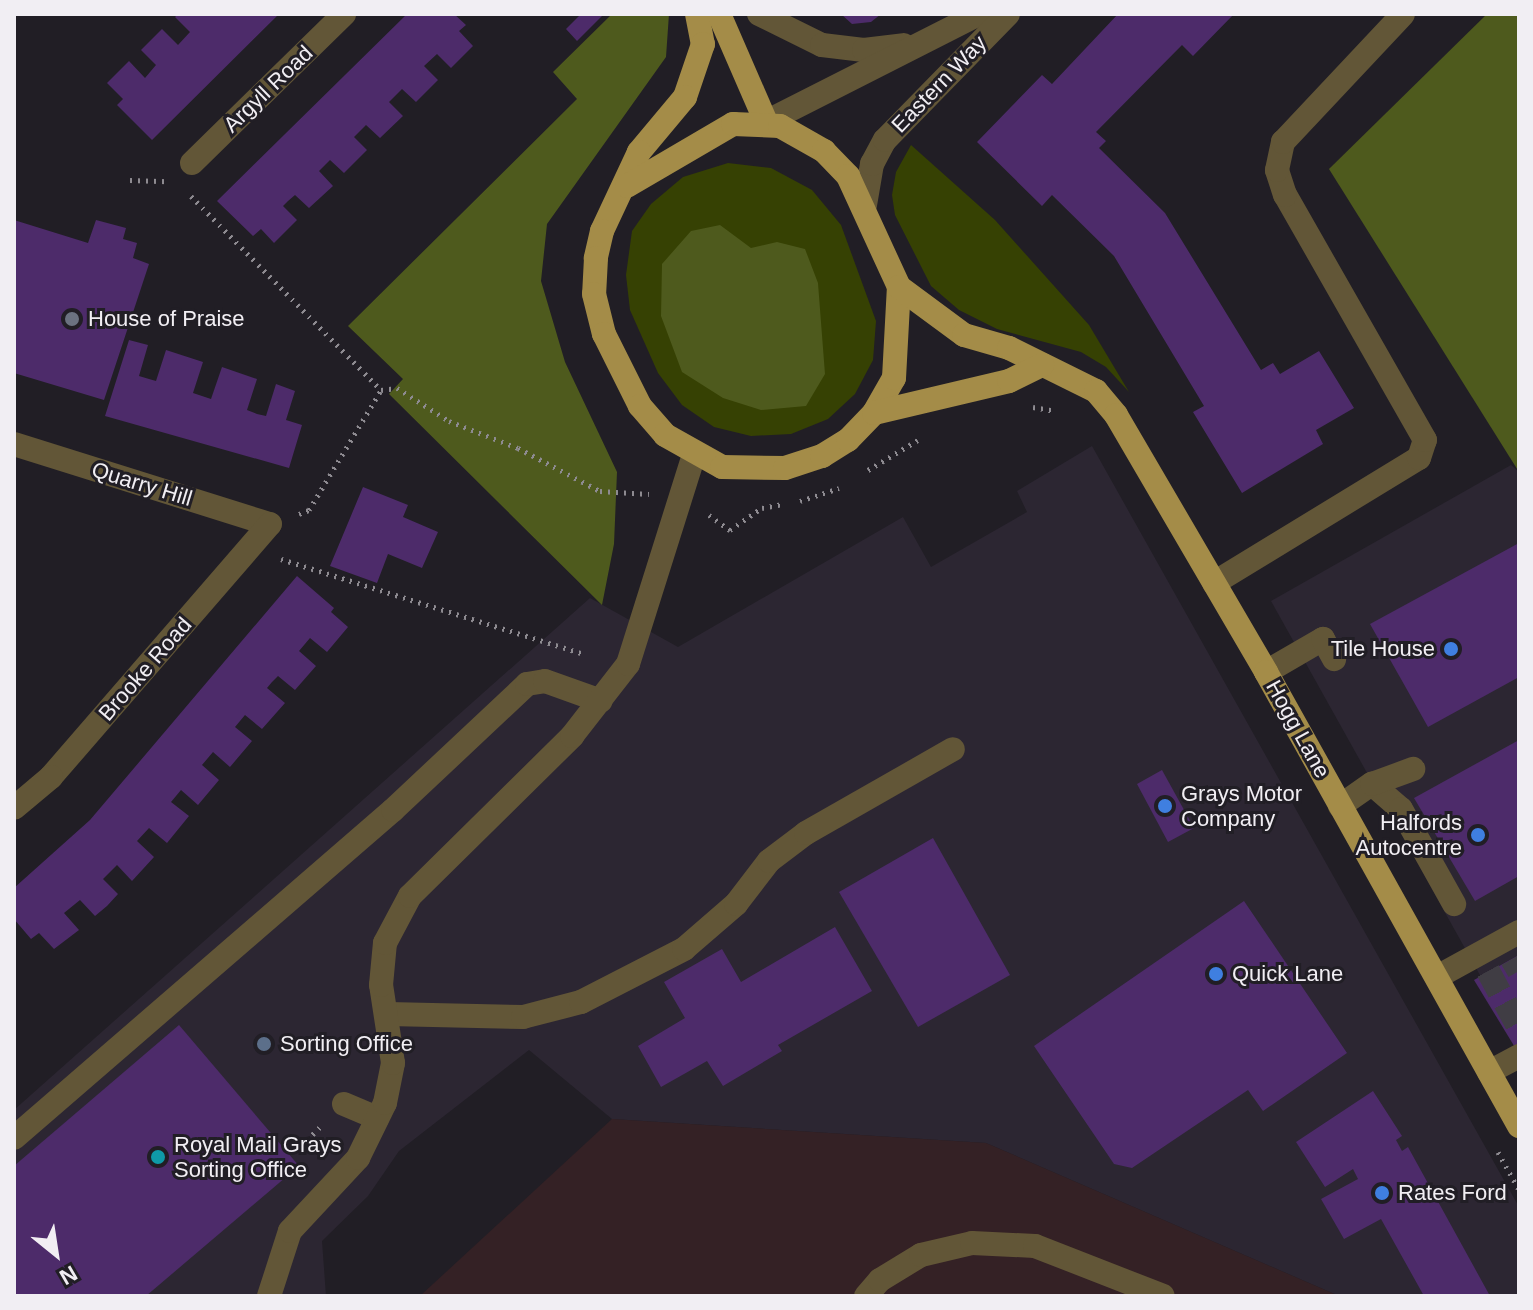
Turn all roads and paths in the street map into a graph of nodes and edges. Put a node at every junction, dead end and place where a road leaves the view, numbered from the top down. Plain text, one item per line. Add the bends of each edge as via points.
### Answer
1 (344, 14) edge
2 (697, 14) edge
3 (719, 14) edge
4 (759, 14) edge
5 (979, 14) edge
6 (1008, 14) edge
7 (1403, 14) edge
8 (918, 43) junction
9 (766, 122) junction
10 (186, 171) junction
11 (130, 180) dead end
12 (627, 186) junction
13 (865, 205) junction
14 (899, 287) junction
15 (1042, 365) junction
16 (381, 390) junction
17 (1020, 407) dead end
18 (874, 413) junction
19 (1069, 417) dead end
20 (931, 434) dead end
21 (14, 444) edge
22 (694, 455) junction
23 (864, 473) dead end
24 (851, 481) dead end
25 (640, 494) dead end
26 (270, 524) junction
27 (722, 524) dead end
28 (250, 547) junction
29 (1214, 583) junction
30 (585, 654) dead end
31 (1334, 659) dead end
32 (1266, 672) junction
33 (601, 701) junction
34 (953, 749) dead end
35 (1413, 769) dead end
36 (1372, 784) junction
37 (1340, 806) junction
38 (14, 808) edge
39 (1454, 904) dead end
40 (1511, 944) edge
41 (1437, 977) junction
42 (388, 1014) junction
43 (1519, 1056) edge
44 (1489, 1072) junction
45 (344, 1104) dead end
46 (377, 1118) junction
47 (1519, 1126) edge
48 (14, 1138) edge
49 (1490, 1138) dead end
50 (1519, 1190) edge
51 (269, 1296) edge
52 (866, 1296) edge
53 (1163, 1296) edge

1 - 10 street, Argyll Road
2 - 12 main road via 703,44 685,97 639,152
3 - 9 main road
4 - 8 street via 822,45 864,50
5 - 8 street, Eastern Way
6 - 13 street, Eastern Way via 885,140 872,164
7 - 29 street via 1283,142 1277,170 1285,195 1425,440 1419,458
8 - 9 street, Eastern Way
9 - 12 main road via 733,124
9 - 13 main road via 803,136 824,151
10 - 11 path via 160,183
10 - 16 path via 202,211
12 - 22 main road via 602,231 594,294 604,334 640,406 665,435
13 - 14 main road
14 - 15 main road, Hogg Lane via 964,335 1009,348
14 - 18 main road via 894,378
15 - 18 main road via 1009,381
15 - 29 main road, Hogg Lane via 1096,391 1116,415
16 - 25 path via 397,388 449,421 518,448 600,491
16 - 26 path via 309,510
17 - 19 path
18 - 22 main road via 848,440 822,456 785,468 722,467
20 - 23 path
21 - 26 street, Quarry Hill
22 - 33 street via 628,664
24 - 27 path via 824,497 762,508 730,530
26 - 28 street, Brooke Road
28 - 30 path
28 - 38 street, Brooke Road via 51,777
29 - 32 main road, Hogg Lane
31 - 32 street via 1323,639
32 - 37 main road, Hogg Lane
33 - 42 street via 410,896 385,943 381,985
33 - 48 street via 545,681 527,684 382,820
34 - 42 street via 806,833 769,861 736,904 684,949 581,1002 523,1017
35 - 36 street
36 - 37 street
36 - 39 street via 1435,850 1451,879
37 - 41 main road, Hogg Lane
40 - 41 street via 1484,962
41 - 44 main road, Hogg Lane
42 - 46 street via 393,1063
43 - 44 street
44 - 47 main road, Hogg Lane
45 - 46 street
46 - 51 street via 358,1158 290,1231
49 - 50 path
52 - 53 street via 880,1280 921,1255 972,1243 1035,1246

